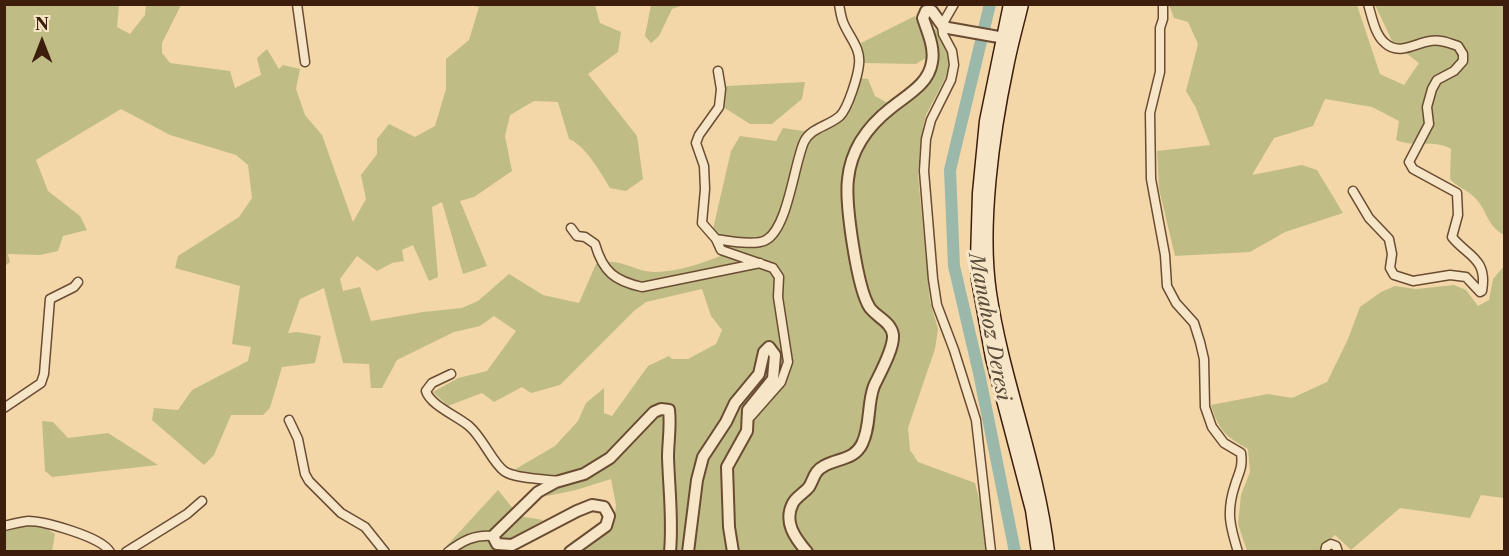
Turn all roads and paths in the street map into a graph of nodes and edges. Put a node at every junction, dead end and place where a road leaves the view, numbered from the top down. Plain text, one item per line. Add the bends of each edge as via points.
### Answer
1 (297, 4) edge
2 (839, 4) edge
3 (954, 4) edge
4 (1010, 4) edge
5 (1022, 4) edge
6 (1163, 4) edge
7 (1368, 4) edge
8 (929, 8) edge
9 (945, 26) junction
10 (1005, 38) junction
11 (305, 62) dead end
12 (718, 71) dead end
13 (1353, 191) dead end
14 (572, 228) dead end
15 (716, 239) junction
16 (760, 263) junction
17 (78, 282) dead end
18 (451, 374) dead end
19 (4, 408) edge
20 (289, 420) dead end
21 (748, 422) junction
22 (560, 481) junction
23 (202, 501) dead end
24 (4, 526) edge
25 (493, 536) junction
26 (110, 552) edge
27 (126, 552) edge
28 (385, 552) edge
29 (448, 552) edge
30 (570, 552) edge
31 (670, 552) edge
32 (688, 552) edge
33 (733, 552) edge
34 (807, 552) edge
35 (992, 552) edge
36 (1038, 552) edge
37 (1048, 552) edge
38 (1238, 552) edge
39 (1325, 552) edge
40 (1338, 552) edge

1 - 11 street
2 - 15 street via 860,63 842,114 809,134 803,144 776,232 765,241
3 - 9 street
4 - 10 main road
5 - 10 main road
6 - 38 street via 1160,72 1150,113 1151,179 1167,286 1194,323 1200,342 1205,407 1212,427 1224,443 1241,453 1242,466 1229,512
7 - 13 street via 1385,43 1400,49 1431,41 1447,42 1458,46 1463,54 1463,62 1437,80 1432,89 1427,107 1429,124 1409,162 1457,194 1458,215 1452,237 1478,260 1482,291 1466,277 1450,275 1413,281 1394,275 1390,268 1389,238 1369,218
8 - 9 street
8 - 34 street via 923,18 931,41 930,72 912,94 863,135 854,152 848,191 859,277 870,308 890,326 893,337 873,388 862,445 851,457 816,472 809,487 793,503 788,519 794,537
9 - 10 street
9 - 35 street via 943,34 954,65 951,80 931,120 924,171 933,279 937,305 976,420
10 - 36 main road via 987,121 979,193 978,280 992,358 1032,510
10 - 37 main road via 1007,65 995,136 987,236 989,292
12 - 15 street via 719,107 696,143 704,166 702,223
14 - 16 street via 577,236 596,244 607,271 624,283 642,287
15 - 16 street via 721,250
16 - 21 street via 773,268 779,277 778,297 789,362 781,382 753,411
17 - 19 street via 50,299 41,382
18 - 22 street via 432,383 426,391 428,397 477,432 503,470
20 - 28 street via 309,481 341,513 365,527
21 - 32 street via 748,411 773,380 775,355 769,347 759,374 735,403 703,457
21 - 33 street via 747,432 727,467
22 - 25 street via 538,492
22 - 31 street via 584,474 610,458 654,412 669,411
23 - 27 street
24 - 26 street via 42,522 83,535 108,547
25 - 29 street via 473,537
25 - 30 street via 497,544 512,545 577,511 604,507 609,516 606,526
39 - 40 street via 1331,544

